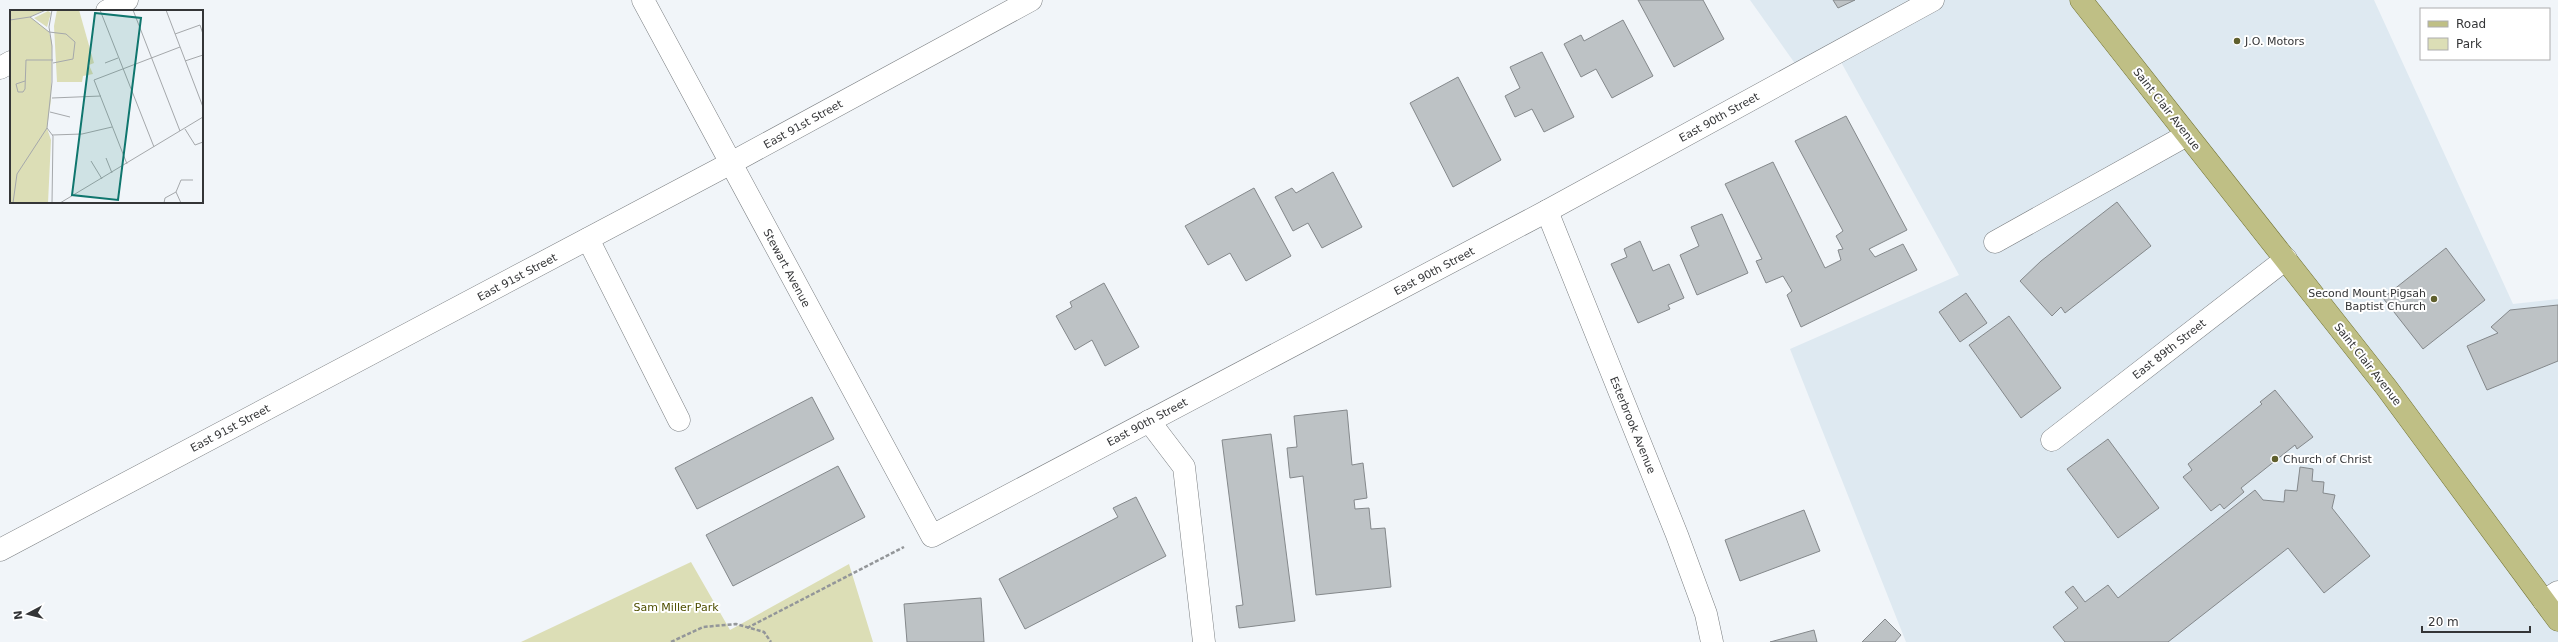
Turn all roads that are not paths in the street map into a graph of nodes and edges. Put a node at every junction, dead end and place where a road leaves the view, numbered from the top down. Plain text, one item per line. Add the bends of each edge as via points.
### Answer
1 (127, 0) edge
2 (643, 0) edge
3 (1031, 0) edge
4 (1933, 0) edge
5 (2081, 0) edge
6 (109, 10) edge
7 (10, 63) edge
8 (0, 68) edge
9 (2187, 135) junction
10 (731, 164) junction
11 (1547, 211) junction
12 (588, 239) junction
13 (1995, 242) dead end
14 (2286, 260) junction
15 (679, 420) dead end
16 (1149, 421) junction
17 (2052, 440) dead end
18 (932, 536) joint
19 (0, 550) edge
20 (2551, 596) edge
21 (2558, 620) edge
22 (1204, 642) edge
23 (1712, 642) edge

1 - 6 street
2 - 10 street, Stewart Avenue
3 - 10 street, East 91st Street
4 - 11 street, East 90th Street
5 - 9 main road, Saint Clair Avenue
7 - 8 street
9 - 13 street
9 - 14 main road, Saint Clair Avenue
10 - 12 street, East 91st Street
10 - 18 street, Stewart Avenue
11 - 16 street, East 90th Street
11 - 23 street, Esterbrook Avenue via 1677,535 1706,614
12 - 15 street
12 - 19 street, East 91st Street
14 - 17 street, East 89th Street
14 - 20 main road, Saint Clair Avenue
16 - 18 street, East 90th Street
16 - 22 street via 1184,467
20 - 21 main road, Saint Clair Avenue

